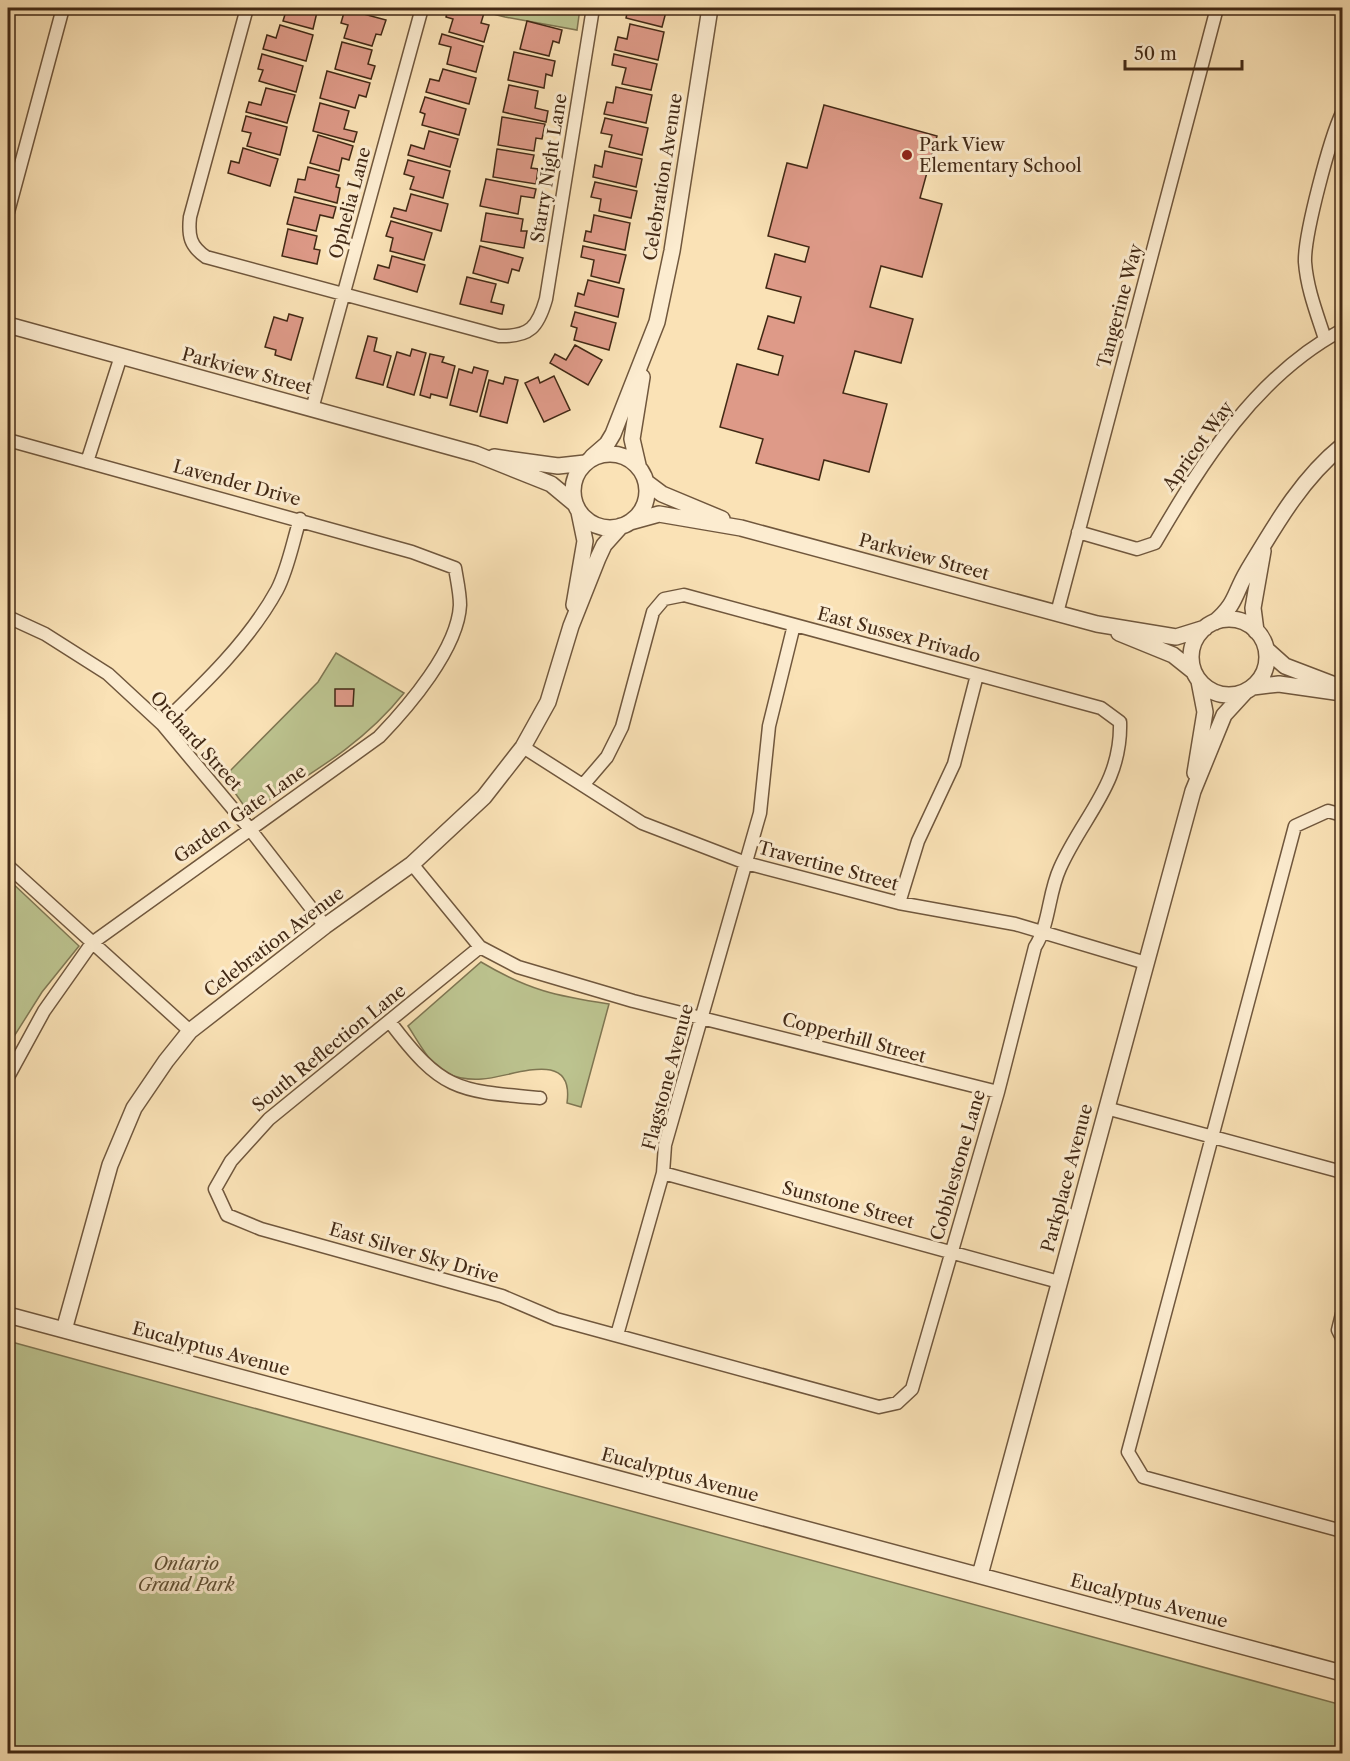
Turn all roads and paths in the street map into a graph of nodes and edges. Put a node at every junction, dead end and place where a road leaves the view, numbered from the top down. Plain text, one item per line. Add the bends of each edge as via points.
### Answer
1 (63, 8) edge
2 (247, 8) edge
3 (422, 8) edge
4 (593, 8) edge
5 (710, 8) edge
6 (1217, 8) edge
7 (1342, 113) edge
8 (9, 197) edge
9 (8, 212) edge
10 (344, 293) junction
11 (8, 325) edge
12 (1342, 330) edge
13 (1325, 339) junction
14 (646, 350) junction
15 (121, 356) junction
16 (312, 409) junction
17 (8, 440) edge
18 (1342, 446) edge
19 (476, 454) junction
20 (588, 460) junction
21 (87, 462) junction
22 (638, 465) junction
23 (646, 482) junction
24 (577, 508) junction
25 (300, 519) junction
26 (626, 524) junction
27 (741, 528) junction
28 (1078, 532) junction
29 (1264, 546) junction
30 (455, 568) joint
31 (1057, 613) junction
32 (8, 617) edge
33 (1096, 624) junction
34 (794, 625) junction
35 (1210, 625) junction
36 (571, 626) junction
37 (1256, 631) junction
38 (1266, 649) junction
39 (977, 675) junction
40 (1196, 676) junction
41 (1342, 688) edge
42 (1249, 689) junction
43 (1342, 693) edge
44 (1120, 722) joint
45 (162, 723) junction
46 (523, 747) junction
47 (583, 785) junction
48 (1193, 791) junction
49 (1342, 815) edge
50 (249, 828) junction
51 (746, 863) junction
52 (412, 864) junction
53 (8, 866) edge
54 (899, 903) junction
55 (325, 926) junction
56 (1044, 932) junction
57 (92, 944) junction
58 (480, 947) junction
59 (1146, 963) junction
60 (702, 1017) junction
61 (390, 1022) junction
62 (190, 1031) junction
63 (8, 1077) edge
64 (998, 1092) junction
65 (540, 1098) dead end
66 (1106, 1108) junction
67 (1213, 1137) junction
68 (1342, 1172) edge
69 (663, 1173) junction
70 (215, 1189) joint
71 (953, 1252) junction
72 (1059, 1282) junction
73 (1342, 1314) edge
74 (8, 1315) edge
75 (64, 1330) junction
76 (1340, 1334) edge
77 (617, 1335) junction
78 (897, 1403) joint
79 (1342, 1531) edge
80 (980, 1575) junction
81 (1342, 1672) edge

1 - 8 street
2 - 10 street via 188,233 194,248 206,257
3 - 10 street, Ophelia Lane
4 - 10 street, Starry Night Lane via 541,318 530,330 516,336 499,336
5 - 14 street, Celebration Avenue via 672,251 657,322
6 - 28 street, Tangerine Way
7 - 13 street via 1309,226 1305,261
8 - 9 street
10 - 16 street, Ophelia Lane
11 - 15 street, Parkview Street
12 - 13 street, Apricot Way
13 - 28 street, Apricot Way via 1262,389 1213,450 1155,543 1137,549
14 - 20 street, Celebration Avenue via 613,434
14 - 22 street, Celebration Avenue via 632,439
15 - 16 street, Parkview Street
15 - 21 street
16 - 19 street, Parkview Street
17 - 21 street, Lavender Drive
18 - 29 street via 1302,488
19 - 20 street, Parkview Street via 558,466
19 - 24 street, Parkview Street via 551,484
20 - 22 street via 601,454 621,455
20 - 24 street via 573,482
21 - 25 street, Lavender Drive
22 - 23 street
23 - 26 street via 643,509
23 - 27 street, Parkview Street via 676,500
24 - 26 street via 598,526
24 - 36 street, Celebration Avenue via 585,541
25 - 30 street, Lavender Drive
25 - 45 street via 278,588 246,635 198,690
26 - 27 street, Parkview Street via 658,514
26 - 36 street, Celebration Avenue via 604,545
27 - 31 street, Parkview Street
28 - 31 street, Tangerine Way
29 - 35 street via 1245,575 1234,604
29 - 37 street via 1252,608
30 - 50 street, Garden Gate Lane via 460,606 449,642 423,688 379,737
31 - 33 street, Parkview Street
32 - 45 street, Orchard Street via 45,634 108,674
33 - 35 street via 1176,637
33 - 40 street via 1173,655
34 - 39 street, East Sussex Privado
34 - 47 street, East Sussex Privado via 684,595 664,599 653,612 622,727 607,757
34 - 51 street, Flagstone Avenue via 769,726 760,813
35 - 37 street via 1237,620
35 - 40 street via 1192,648
36 - 46 street, Celebration Avenue via 548,702
37 - 38 street
38 - 41 street via 1285,666
38 - 42 street via 1265,670
39 - 44 street, East Sussex Privado via 1101,708
39 - 54 street via 954,764 918,841
40 - 42 street via 1207,689 1226,695
40 - 48 street, Parkplace Avenue via 1205,712
42 - 43 street via 1279,684
42 - 48 street, Parkplace Avenue via 1224,715
44 - 56 street, Cobblestone Lane via 1121,746 1110,781 1060,868
45 - 50 street, Orchard Street
46 - 47 street, Travertine Street
46 - 52 street, Celebration Avenue via 484,797
47 - 51 street, Travertine Street via 642,822
48 - 59 street, Parkplace Avenue
49 - 67 street via 1328,811 1295,826
50 - 55 street, Orchard Street
50 - 57 street, Garden Gate Lane
51 - 54 street, Travertine Street
51 - 60 street, Flagstone Avenue
52 - 55 street, Celebration Avenue
52 - 58 street
53 - 57 street
54 - 56 street, Travertine Street
55 - 62 street, Celebration Avenue
56 - 59 street, Travertine Street
56 - 64 street, Cobblestone Lane via 1035,947
57 - 62 street
57 - 63 street, Garden Gate Lane via 44,1011
58 - 60 street, Copperhill Street via 518,967
58 - 61 street, South Reflection Lane
59 - 66 street, Parkplace Avenue
60 - 64 street, Copperhill Street
60 - 69 street, Flagstone Avenue via 665,1145
61 - 65 street via 417,1058 447,1082 477,1093
61 - 70 street, South Reflection Lane via 269,1119 231,1161
62 - 75 street, Celebration Avenue via 134,1108 110,1165
64 - 71 street, Cobblestone Lane
66 - 67 street
66 - 72 street, Parkplace Avenue
67 - 68 street
67 - 79 street via 1128,1452 1143,1477
69 - 71 street, Sunstone Street
69 - 77 street, Flagstone Avenue
70 - 77 street, East Silver Sky Drive via 227,1215 261,1229 502,1296 556,1319
71 - 72 street, Sunstone Street
71 - 78 street, Cobblestone Lane via 915,1381
72 - 80 street, Parkplace Avenue
73 - 76 street
74 - 75 street, Eucalyptus Avenue
75 - 80 street, Eucalyptus Avenue
77 - 78 street, East Silver Sky Drive via 879,1407
80 - 81 street, Eucalyptus Avenue

